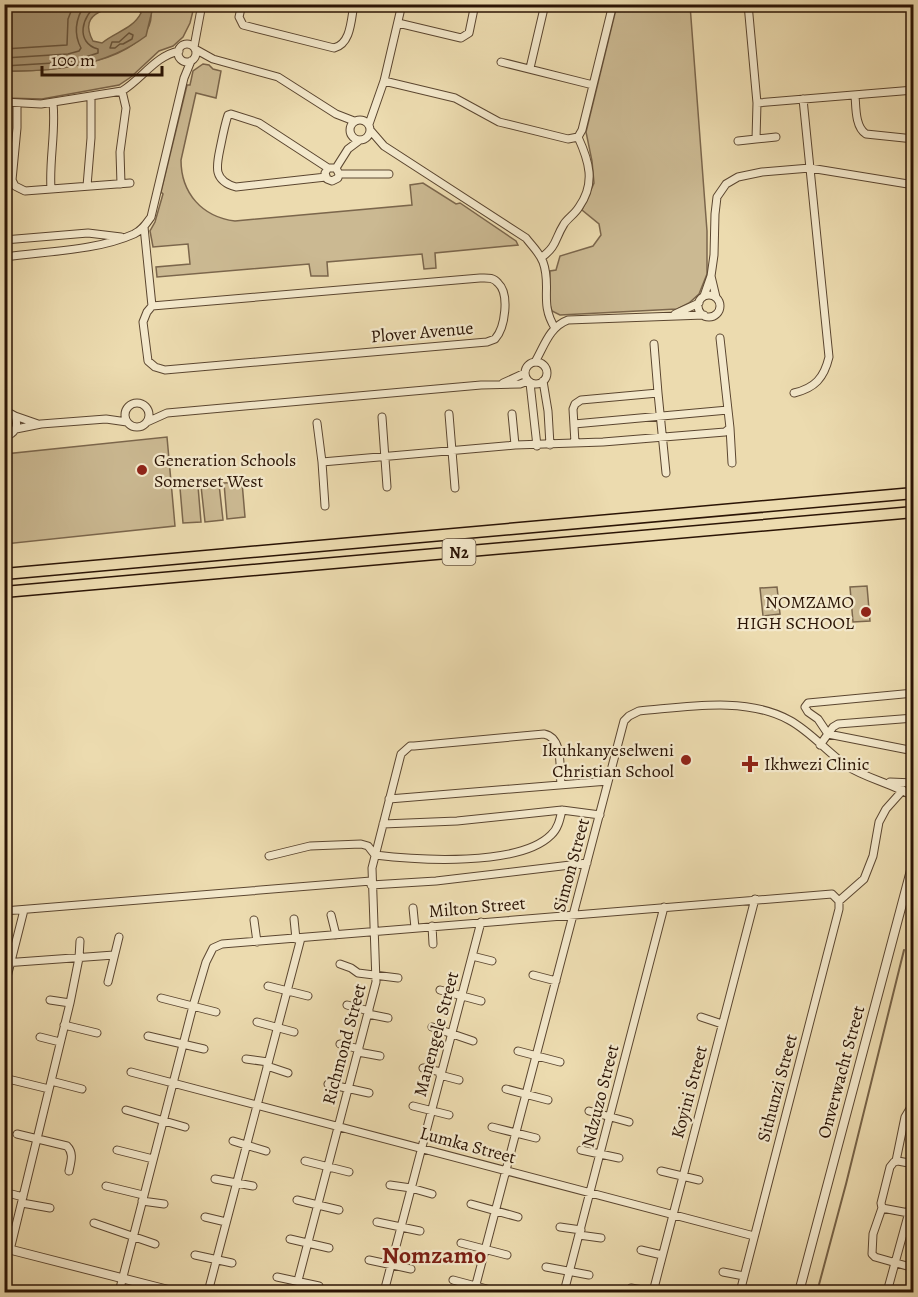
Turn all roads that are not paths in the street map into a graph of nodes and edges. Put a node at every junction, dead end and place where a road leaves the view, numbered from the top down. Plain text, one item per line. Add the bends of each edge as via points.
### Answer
1 (202, 4) edge
2 (242, 4) edge
3 (354, 4) edge
4 (402, 4) edge
5 (475, 4) edge
6 (545, 4) edge
7 (613, 4) edge
8 (748, 4) edge
9 (398, 23) junction
10 (192, 52) junction
11 (180, 56) junction
12 (501, 62) dead end
13 (530, 68) junction
14 (184, 78) junction
15 (384, 81) junction
16 (594, 85) junction
17 (914, 90) edge
18 (122, 91) junction
19 (855, 95) junction
20 (91, 97) junction
21 (803, 99) junction
22 (4, 102) edge
23 (17, 103) junction
24 (53, 103) junction
25 (757, 103) junction
26 (374, 106) junction
27 (336, 114) junction
28 (357, 120) junction
29 (370, 128) junction
30 (351, 133) junction
31 (578, 137) junction
32 (776, 137) dead end
33 (756, 139) junction
34 (914, 139) edge
35 (362, 140) junction
36 (738, 141) dead end
37 (384, 146) junction
38 (348, 149) junction
39 (328, 168) junction
40 (810, 168) junction
41 (338, 171) junction
42 (389, 174) dead end
43 (326, 177) junction
44 (130, 183) dead end
45 (121, 184) junction
46 (914, 185) edge
47 (87, 186) junction
48 (51, 189) junction
49 (144, 227) junction
50 (124, 237) junction
51 (4, 240) edge
52 (4, 257) edge
53 (541, 258) junction
54 (711, 276) junction
55 (716, 297) junction
56 (701, 300) junction
57 (152, 306) junction
58 (673, 315) junction
59 (704, 315) junction
60 (555, 328) junction
61 (720, 338) dead end
62 (654, 344) dead end
63 (544, 347) junction
64 (535, 362) junction
65 (545, 368) junction
66 (525, 373) junction
67 (543, 381) junction
68 (529, 382) junction
69 (501, 384) junction
70 (658, 393) junction
71 (794, 393) dead end
72 (6, 408) edge
73 (147, 408) junction
74 (728, 410) junction
75 (126, 411) junction
76 (166, 413) junction
77 (449, 414) dead end
78 (512, 414) dead end
79 (661, 415) junction
80 (15, 416) junction
81 (381, 417) dead end
82 (106, 419) junction
83 (128, 422) junction
84 (147, 422) junction
85 (317, 423) dead end
86 (40, 424) junction
87 (574, 424) junction
88 (730, 428) junction
89 (16, 429) junction
90 (4, 437) edge
91 (663, 437) junction
92 (574, 443) junction
93 (515, 445) junction
94 (550, 445) junction
95 (537, 446) junction
96 (453, 450) junction
97 (386, 456) junction
98 (322, 462) junction
99 (732, 463) dead end
100 (666, 473) dead end
101 (387, 487) dead end
102 (455, 488) dead end
103 (914, 493) edge
104 (326, 506) dead end
105 (914, 512) edge
106 (4, 574) edge
107 (4, 592) edge
108 (914, 693) edge
109 (914, 718) edge
110 (828, 734) junction
111 (820, 745) junction
112 (913, 749) edge
113 (608, 781) junction
114 (885, 782) junction
115 (914, 783) edge
116 (561, 784) junction
117 (903, 790) junction
118 (914, 797) edge
119 (389, 799) junction
120 (562, 810) junction
121 (600, 814) junction
122 (383, 824) junction
123 (269, 855) dead end
124 (375, 855) junction
125 (914, 859) edge
126 (587, 863) junction
127 (371, 883) junction
128 (755, 899) junction
129 (839, 901) junction
130 (664, 907) junction
131 (413, 908) dead end
132 (24, 910) junction
133 (4, 912) edge
134 (331, 915) dead end
135 (573, 915) junction
136 (294, 919) dead end
137 (254, 920) dead end
138 (481, 922) junction
139 (432, 926) junction
140 (415, 928) junction
141 (374, 931) junction
142 (336, 935) junction
143 (119, 937) dead end
144 (299, 938) junction
145 (80, 941) dead end
146 (257, 942) junction
147 (433, 944) dead end
148 (114, 955) junction
149 (472, 956) junction
150 (79, 958) junction
151 (492, 961) dead end
152 (8, 963) edge
153 (340, 964) dead end
154 (533, 975) dead end
155 (377, 977) junction
156 (398, 978) dead end
157 (556, 981) junction
158 (108, 982) dead end
159 (268, 986) dead end
160 (4, 989) edge
161 (440, 990) dead end
162 (286, 991) junction
163 (461, 995) junction
164 (308, 996) dead end
165 (161, 998) dead end
166 (50, 1000) dead end
167 (481, 1001) dead end
168 (70, 1003) junction
169 (347, 1005) dead end
170 (193, 1006) junction
171 (216, 1012) dead end
172 (368, 1012) junction
173 (701, 1017) dead end
174 (388, 1018) dead end
175 (257, 1022) dead end
176 (722, 1024) junction
177 (64, 1025) junction
178 (432, 1027) dead end
179 (277, 1028) junction
180 (294, 1032) dead end
181 (97, 1033) dead end
182 (452, 1033) junction
183 (148, 1036) dead end
184 (40, 1037) dead end
185 (473, 1041) dead end
186 (60, 1042) junction
187 (340, 1044) dead end
188 (183, 1045) junction
189 (204, 1049) dead end
190 (358, 1051) junction
191 (518, 1051) dead end
192 (380, 1056) dead end
193 (536, 1056) junction
194 (246, 1059) dead end
195 (560, 1062) dead end
196 (267, 1064) junction
197 (423, 1068) dead end
198 (131, 1072) dead end
199 (288, 1073) dead end
200 (441, 1073) junction
201 (4, 1078) edge
202 (459, 1080) dead end
203 (51, 1081) junction
204 (173, 1083) junction
205 (328, 1084) dead end
206 (49, 1089) junction
207 (82, 1089) dead end
208 (348, 1089) junction
209 (506, 1089) dead end
210 (369, 1093) dead end
211 (526, 1094) junction
212 (548, 1100) dead end
213 (914, 1102) edge
214 (256, 1106) junction
215 (413, 1106) dead end
216 (126, 1110) dead end
217 (431, 1111) junction
218 (589, 1111) dead end
219 (449, 1115) dead end
220 (610, 1117) junction
221 (164, 1121) junction
222 (629, 1122) dead end
223 (185, 1127) dead end
224 (492, 1127) dead end
225 (338, 1128) junction
226 (516, 1132) junction
227 (17, 1134) dead end
228 (37, 1138) junction
229 (536, 1138) dead end
230 (233, 1142) dead end
231 (246, 1145) junction
232 (421, 1148) junction
233 (117, 1150) dead end
234 (581, 1150) dead end
235 (266, 1152) dead end
236 (600, 1154) junction
237 (619, 1158) dead end
238 (153, 1159) junction
239 (305, 1161) dead end
240 (896, 1161) junction
241 (914, 1164) edge
242 (328, 1167) junction
243 (506, 1170) junction
244 (69, 1171) dead end
245 (662, 1171) dead end
246 (349, 1172) dead end
247 (683, 1176) junction
248 (215, 1179) dead end
249 (699, 1180) dead end
250 (236, 1184) junction
251 (390, 1185) dead end
252 (106, 1186) dead end
253 (253, 1186) dead end
254 (411, 1188) junction
255 (4, 1192) edge
256 (432, 1194) dead end
257 (590, 1194) junction
258 (914, 1194) edge
259 (143, 1198) junction
260 (22, 1200) junction
261 (297, 1200) dead end
262 (164, 1204) dead end
263 (471, 1204) dead end
264 (318, 1205) junction
265 (50, 1208) dead end
266 (882, 1208) junction
267 (339, 1210) dead end
268 (496, 1210) junction
269 (911, 1214) edge
270 (673, 1215) junction
271 (205, 1217) dead end
272 (518, 1217) dead end
273 (226, 1222) junction
274 (377, 1222) dead end
275 (94, 1223) dead end
276 (401, 1226) junction
277 (560, 1227) dead end
278 (420, 1231) dead end
279 (580, 1233) junction
280 (133, 1236) junction
281 (754, 1236) junction
282 (601, 1238) dead end
283 (290, 1239) dead end
284 (461, 1243) dead end
285 (155, 1244) dead end
286 (308, 1244) junction
287 (328, 1248) dead end
288 (8, 1249) edge
289 (485, 1250) junction
290 (641, 1250) dead end
291 (195, 1255) dead end
292 (507, 1255) dead end
293 (662, 1255) junction
294 (216, 1260) junction
295 (369, 1260) dead end
296 (232, 1263) dead end
297 (895, 1263) junction
298 (391, 1264) junction
299 (546, 1267) dead end
300 (914, 1268) edge
301 (411, 1269) dead end
302 (570, 1270) junction
303 (723, 1272) dead end
304 (590, 1275) dead end
305 (744, 1276) junction
306 (277, 1277) dead end
307 (122, 1278) junction
308 (453, 1280) dead end
309 (298, 1282) junction
310 (319, 1286) dead end
311 (632, 1288) dead end
312 (475, 1289) edge
313 (498, 1292) edge
314 (654, 1292) edge
315 (118, 1293) edge
316 (176, 1293) edge
317 (208, 1293) edge
318 (296, 1293) edge
319 (384, 1293) edge
320 (564, 1293) edge
321 (740, 1293) edge
322 (799, 1293) edge
323 (887, 1293) edge

1 - 10 street
2 - 3 street via 239,17 243,25 334,48 347,38
4 - 9 street
5 - 9 street via 469,33 464,38
6 - 13 street
7 - 16 street
8 - 25 street
9 - 15 street
10 - 11 street
10 - 11 street via 182,46
10 - 14 street
10 - 27 street via 269,73
11 - 14 street
11 - 18 street via 162,58
12 - 13 street
13 - 16 street
14 - 49 street via 151,217
15 - 26 street
15 - 31 street via 455,98 499,122 568,139
16 - 31 street
17 - 19 street
18 - 20 street
18 - 45 street via 126,108 120,152
19 - 21 street
19 - 34 street via 859,126 866,134
20 - 24 street
20 - 47 street
21 - 25 street
21 - 40 street
22 - 23 street
23 - 24 street
23 - 48 street via 12,180 25,191
24 - 48 street
25 - 33 street
26 - 28 street
26 - 29 street
27 - 28 street
27 - 30 street
28 - 29 street
28 - 30 street
29 - 35 street
29 - 37 street
30 - 35 street
30 - 38 street
31 - 53 street via 588,161 589,186 580,206 564,224 554,248
32 - 33 street
33 - 36 street
35 - 37 street
35 - 38 street
37 - 53 street via 526,238
38 - 41 street
39 - 41 street
39 - 43 street
39 - 43 street via 253,119 231,114 227,117 216,167 227,184 236,187
40 - 46 street
40 - 54 street via 762,172 726,184 717,197
40 - 71 street via 829,357 815,384
41 - 42 street
41 - 43 street via 338,178
44 - 45 street
45 - 47 street
47 - 48 street
49 - 50 street
49 - 57 street, Plover Avenue
50 - 51 street via 88,233
50 - 52 street via 106,244
53 - 60 street via 546,280 545,305
54 - 55 street
54 - 56 street
55 - 56 street via 710,295
55 - 59 street via 718,312
56 - 58 street
56 - 59 street via 699,307
57 - 57 street, Plover Avenue via 143,322 148,361 165,370 487,342 495,339 503,325 504,297 498,282 480,278
58 - 59 street
58 - 60 street via 568,320
60 - 63 street
61 - 74 street
62 - 70 street
63 - 64 street
63 - 65 street
64 - 65 street
64 - 66 street
65 - 67 street
66 - 68 street
66 - 69 street
67 - 68 street
67 - 94 street
68 - 69 street
68 - 95 street
69 - 76 street
70 - 79 street
70 - 87 street via 581,400 573,409
72 - 80 street
73 - 75 street via 137,403
73 - 76 street
73 - 84 street
74 - 79 street
74 - 88 street
75 - 82 street
75 - 83 street
76 - 84 street
77 - 96 street
78 - 93 street
79 - 87 street
79 - 91 street
80 - 86 street
80 - 89 street
81 - 97 street
82 - 83 street
82 - 86 street
83 - 84 street via 137,427
85 - 98 street
86 - 89 street
87 - 92 street
88 - 91 street via 725,432
88 - 99 street
89 - 90 street
91 - 92 street
91 - 100 street
92 - 94 street
93 - 95 street
93 - 96 street
94 - 95 street
96 - 97 street
96 - 102 street
97 - 98 street
97 - 101 street
98 - 104 street
103 - 106 highway, N2
105 - 107 highway, N2
108 - 110 street via 807,704 806,710
109 - 110 street via 838,724
110 - 111 street
110 - 112 street
111 - 113 street, Simon Street via 789,720 737,705 639,711 624,721
111 - 114 street, Simon Street via 854,770
113 - 116 street
113 - 121 street, Simon Street
114 - 115 street, Simon Street
114 - 117 street, Simon Street
116 - 119 street
116 - 119 street, Richmond Street via 557,744 550,735 461,741 410,746 405,750
117 - 118 street, Simon Street
117 - 129 street via 879,822 864,879
119 - 122 street, Richmond Street
120 - 121 street
120 - 122 street
120 - 124 street via 549,837 512,853 409,859
121 - 126 street, Simon Street
122 - 124 street, Richmond Street
123 - 124 street via 310,846 360,843
124 - 127 street, Richmond Street
125 - 322 street, Onverwacht Street
126 - 127 street via 436,881
126 - 135 street, Simon Street
127 - 132 street
127 - 141 street, Richmond Street
128 - 129 street, Milton Street via 832,894
128 - 130 street, Milton Street
128 - 176 street, Koyini Street
129 - 281 street, Sithunzi Street
130 - 135 street, Milton Street
130 - 220 street, Ndzuzo Street
131 - 140 street
132 - 133 street
132 - 152 street
134 - 142 street
135 - 138 street, Milton Street
135 - 157 street, Simon Street
136 - 144 street
137 - 146 street
138 - 139 street, Milton Street
138 - 149 street, Manengele Street
139 - 140 street, Milton Street
139 - 147 street
140 - 141 street, Milton Street
141 - 142 street, Milton Street
141 - 155 street, Richmond Street
142 - 144 street, Milton Street
143 - 148 street
144 - 146 street, Milton Street
144 - 162 street
145 - 150 street
146 - 170 street, Milton Street via 218,945 211,950
148 - 150 street
148 - 158 street
149 - 151 street
149 - 163 street, Manengele Street
150 - 152 street
150 - 168 street
152 - 160 street
153 - 155 street via 355,973
154 - 157 street
155 - 156 street
155 - 172 street, Richmond Street
157 - 193 street, Simon Street
159 - 162 street
161 - 163 street
162 - 164 street
162 - 179 street
163 - 167 street
163 - 182 street, Manengele Street
165 - 170 street
166 - 168 street
168 - 177 street
169 - 172 street
170 - 171 street
170 - 188 street
172 - 174 street
172 - 190 street, Richmond Street
173 - 176 street
175 - 179 street
176 - 247 street, Koyini Street
177 - 181 street
177 - 186 street
178 - 182 street
179 - 180 street
179 - 196 street
182 - 185 street
182 - 200 street, Manengele Street
183 - 188 street
184 - 186 street
186 - 203 street
187 - 190 street
188 - 189 street
188 - 204 street
190 - 192 street
190 - 208 street, Richmond Street
191 - 193 street
193 - 195 street
193 - 211 street, Simon Street
194 - 196 street
196 - 199 street
196 - 214 street
197 - 200 street
198 - 204 street, Lumka Street
200 - 202 street
200 - 217 street, Manengele Street
201 - 206 street
203 - 206 street
203 - 207 street
204 - 214 street, Lumka Street
204 - 221 street
205 - 208 street
206 - 228 street
208 - 210 street
208 - 225 street, Richmond Street
209 - 211 street
211 - 212 street
211 - 226 street, Simon Street
213 - 240 street via 905,1117
214 - 225 street, Lumka Street
214 - 231 street
215 - 217 street
216 - 221 street
217 - 219 street
217 - 232 street, Manengele Street
218 - 220 street
220 - 222 street
220 - 236 street, Ndzuzo Street
221 - 223 street
221 - 238 street
224 - 226 street
225 - 232 street, Lumka Street
225 - 242 street, Richmond Street
226 - 229 street
226 - 243 street, Simon Street
227 - 228 street
228 - 244 street via 69,1148
228 - 260 street
230 - 231 street
231 - 235 street
231 - 250 street
232 - 243 street, Lumka Street
232 - 254 street, Manengele Street
233 - 238 street
234 - 236 street
236 - 237 street
236 - 257 street, Ndzuzo Street
238 - 259 street
239 - 242 street
240 - 241 street
240 - 266 street via 890,1167
242 - 246 street
242 - 264 street, Richmond Street
243 - 257 street, Lumka Street
243 - 268 street, Simon Street
245 - 247 street
247 - 249 street
247 - 270 street, Koyini Street
248 - 250 street
250 - 253 street
250 - 273 street
251 - 254 street
252 - 259 street
254 - 256 street
254 - 276 street, Manengele Street
255 - 260 street
257 - 270 street, Lumka Street
257 - 279 street, Ndzuzo Street
258 - 269 street
259 - 262 street
259 - 280 street
260 - 265 street
260 - 288 street
261 - 264 street
263 - 268 street
264 - 267 street
264 - 286 street, Richmond Street
266 - 269 street
266 - 297 street via 873,1234 872,1253
268 - 272 street
268 - 289 street, Simon Street
269 - 297 street
270 - 281 street, Lumka Street
270 - 293 street, Koyini Street
271 - 273 street
273 - 294 street
274 - 276 street
275 - 280 street
276 - 278 street
276 - 298 street, Manengele Street
277 - 279 street
279 - 282 street
279 - 302 street, Ndzuzo Street
280 - 285 street
280 - 307 street
281 - 305 street, Sithunzi Street
283 - 286 street
284 - 289 street
286 - 287 street
286 - 309 street, Richmond Street
288 - 307 street
289 - 292 street
289 - 312 street, Simon Street
290 - 293 street
291 - 294 street
293 - 314 street, Koyini Street
294 - 296 street
294 - 317 street
295 - 298 street
297 - 300 street
297 - 323 street
298 - 301 street
298 - 319 street, Manengele Street
299 - 302 street
302 - 304 street
302 - 320 street, Ndzuzo Street
303 - 305 street
305 - 321 street, Sithunzi Street
306 - 309 street
307 - 315 street
307 - 316 street
308 - 312 street
309 - 310 street
309 - 318 street, Richmond Street
311 - 314 street
312 - 313 street

